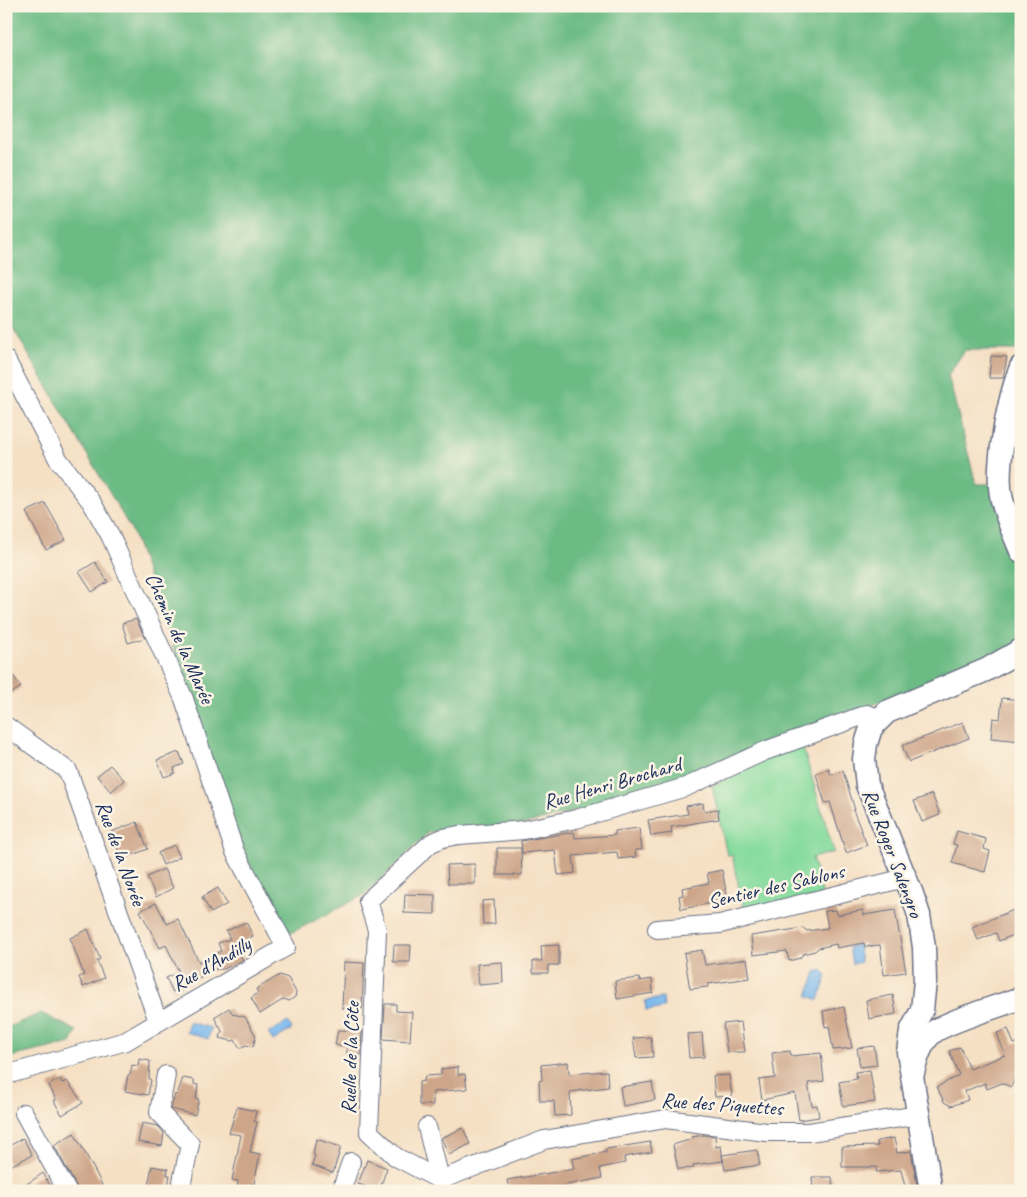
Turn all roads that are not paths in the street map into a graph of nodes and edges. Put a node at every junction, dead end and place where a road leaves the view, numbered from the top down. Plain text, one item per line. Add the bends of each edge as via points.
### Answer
1 (6, 360) edge
2 (1021, 367) edge
3 (1021, 551) edge
4 (1021, 650) edge
5 (878, 718) junction
6 (6, 726) edge
7 (904, 878) junction
8 (368, 901) joint
9 (657, 930) dead end
10 (286, 947) joint
11 (1021, 998) edge
12 (158, 1021) junction
13 (926, 1024) junction
14 (6, 1075) edge
15 (166, 1075) dead end
16 (24, 1112) dead end
17 (919, 1115) junction
18 (427, 1127) dead end
19 (351, 1162) dead end
20 (441, 1185) edge
21 (67, 1191) edge
22 (180, 1191) edge
23 (341, 1191) edge
24 (931, 1191) edge
25 (935, 1191) edge

1 - 10 street, Chemin de la Marée via 58,459 92,503 110,536 184,699 235,852
2 - 3 main road via 1011,399 1000,476 1002,500
4 - 5 main road via 986,670
5 - 7 main road, Rue Roger Salengro via 866,744 866,785
5 - 8 street, Rue Henri Brochard via 867,714 765,751 686,787 576,819 524,830 443,838 430,844
6 - 12 street, Rue de la Norée via 68,771
7 - 9 street, Sentier des Sablons via 720,924
7 - 13 main road, Rue Roger Salengro via 919,915 924,948
8 - 20 street, Ruelle de la Côte via 377,930 369,1132 396,1157
10 - 12 street, Rue d'Andilly
11 - 13 main road
12 - 14 street, Rue d'Andilly via 120,1044
13 - 17 main road, Rue Roger Salengro via 912,1076
15 - 22 street via 159,1112 190,1144
16 - 21 street
17 - 20 street, Rue des Piquettes via 809,1132 766,1132 666,1119 544,1140
17 - 24 main road, Rue Roger Salengro
17 - 25 main road, Rue Roger Salengro
18 - 20 street
19 - 23 street

